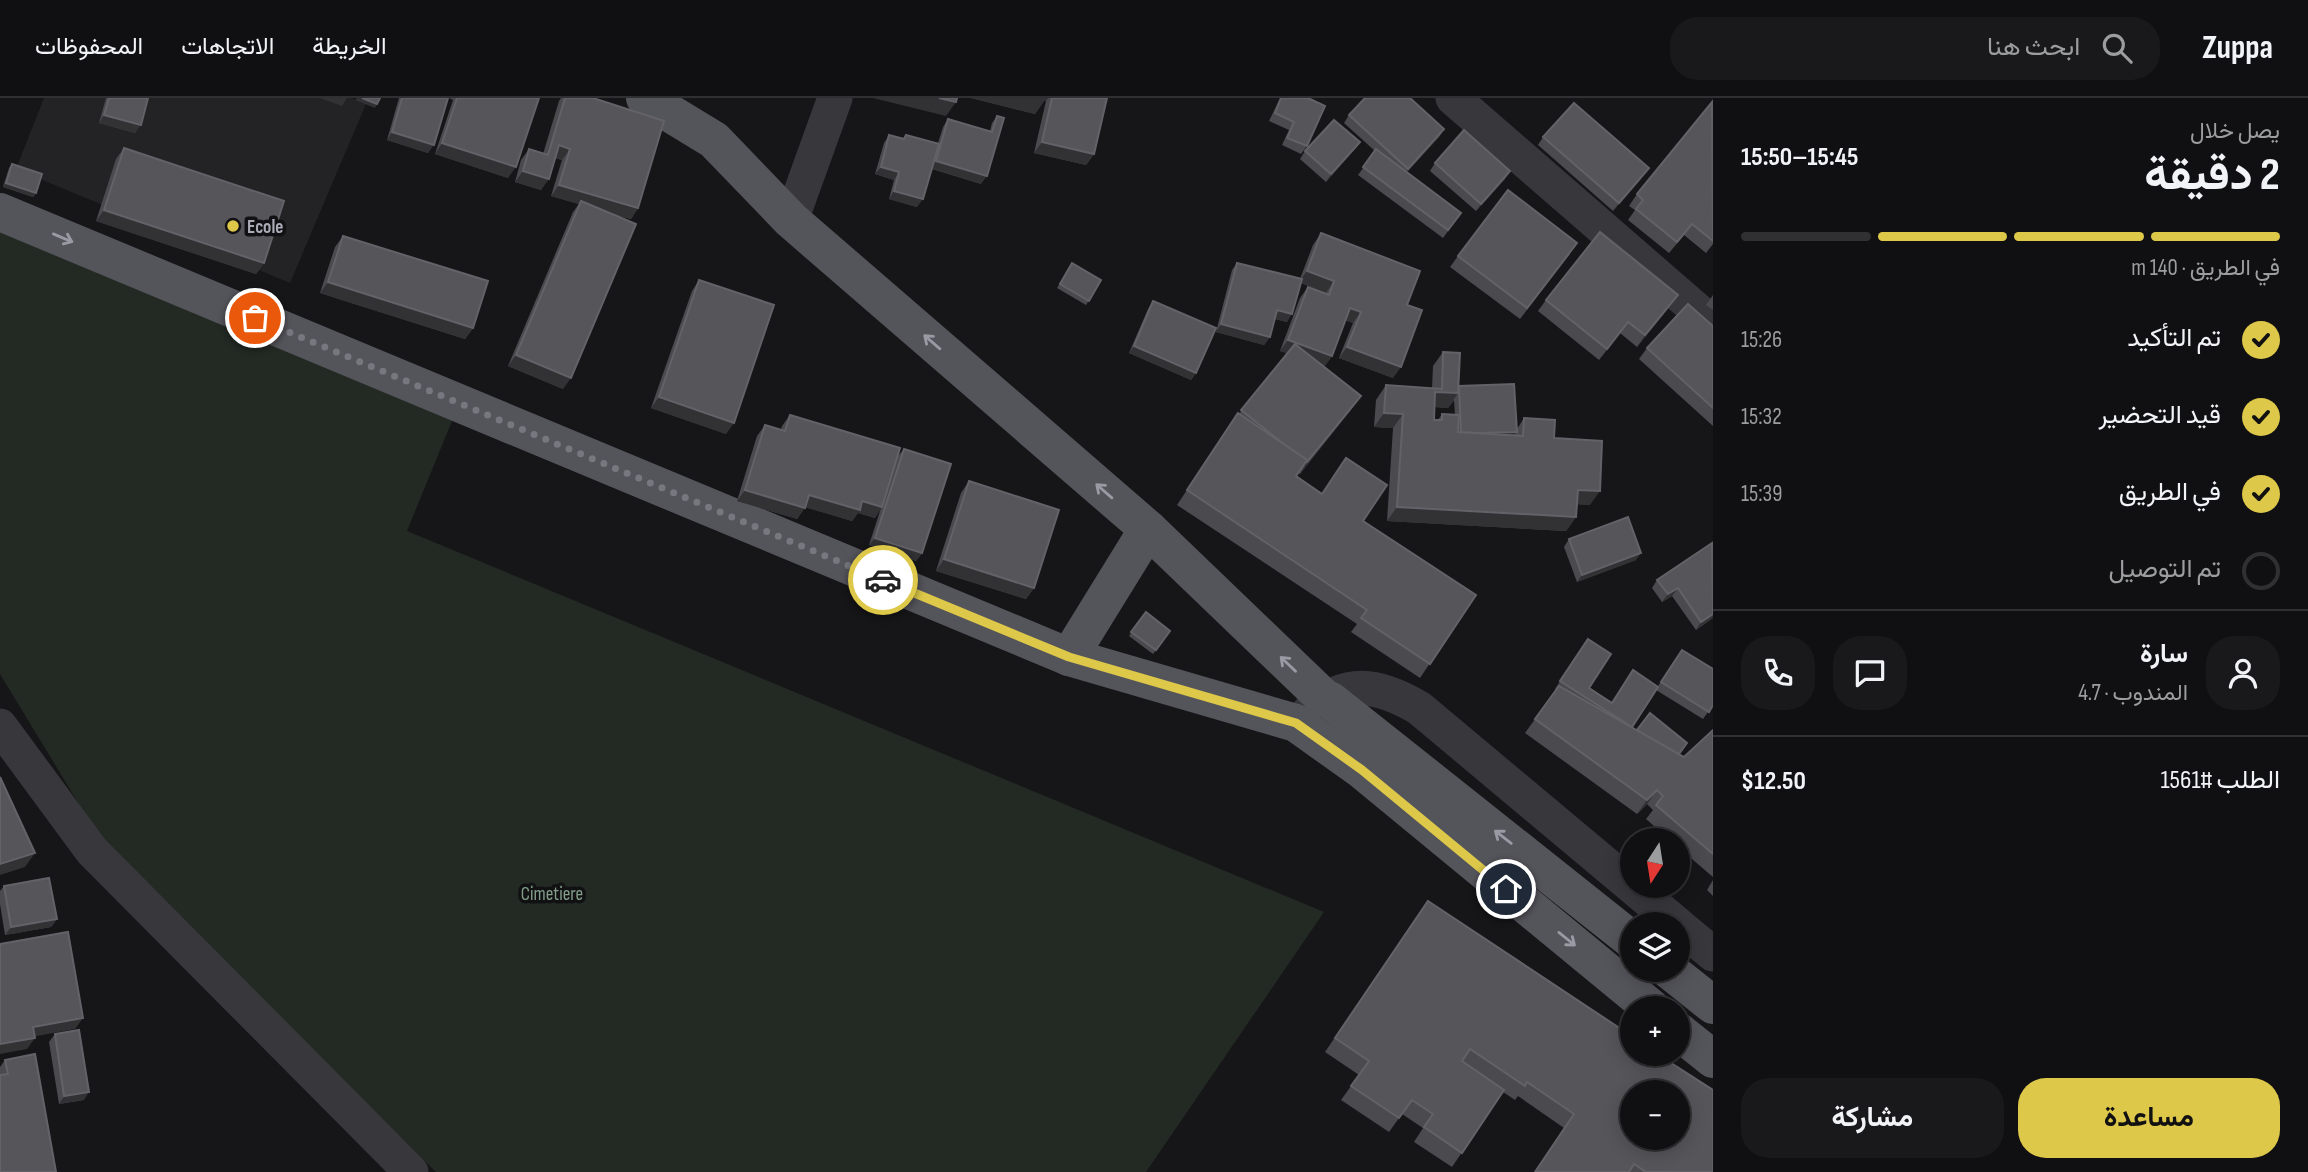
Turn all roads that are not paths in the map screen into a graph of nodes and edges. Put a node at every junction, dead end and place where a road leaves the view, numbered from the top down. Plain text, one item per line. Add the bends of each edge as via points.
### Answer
1 (645, 98) edge
2 (835, 98) edge
3 (1452, 98) edge
4 (0, 212) edge
5 (791, 220) junction
6 (1713, 324) edge
7 (1148, 529) junction
8 (1069, 657) junction
9 (1324, 698) junction
10 (1296, 723) junction
11 (0, 726) edge
12 (1662, 912) edge
13 (1620, 931) edge
14 (1690, 935) edge
15 (1713, 954) edge
16 (1685, 982) edge
17 (1636, 996) edge
18 (1713, 1004) edge
19 (1690, 1041) edge
20 (1713, 1059) edge
21 (411, 1172) edge

1 - 5 main road via 714,140
2 - 5 street
3 - 6 street
4 -> 8 main road
7 -> 5 main road
7 - 8 main road
9 -> 7 main road
8 - 10 main road
9 - 10 street
9 - 12 street via 1362,686 1399,696 1419,708
13 -> 9 main road
10 -> 17 main road via 1362,770
11 - 21 street via 92,851
14 - 15 street
16 - 18 main road
19 - 20 main road

